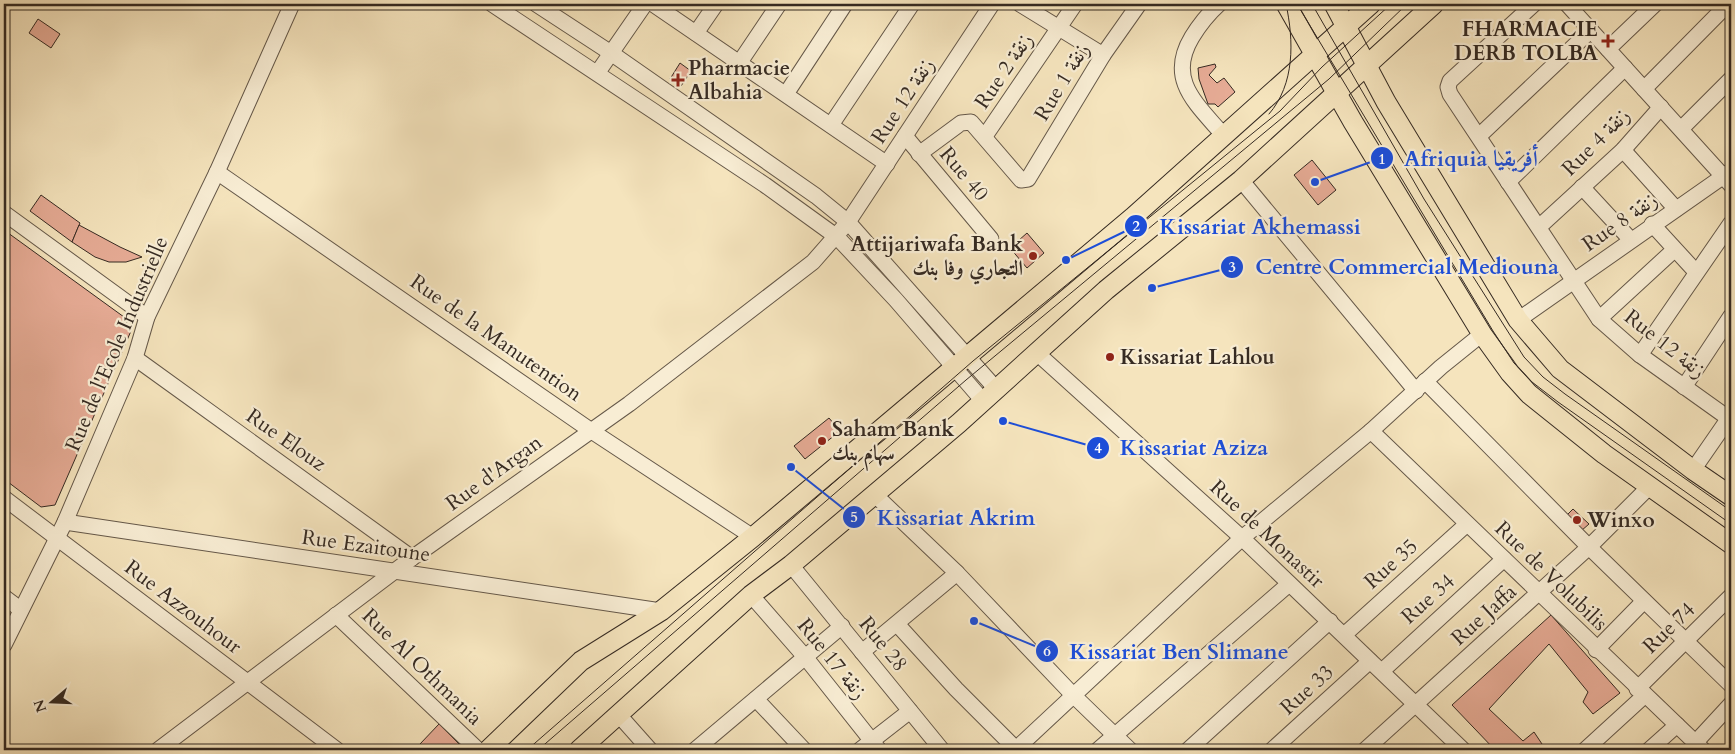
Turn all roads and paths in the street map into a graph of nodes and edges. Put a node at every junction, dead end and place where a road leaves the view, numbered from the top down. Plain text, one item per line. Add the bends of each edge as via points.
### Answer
1 (292, 4) edge
2 (492, 4) edge
3 (536, 4) edge
4 (645, 4) edge
5 (653, 4) edge
6 (716, 4) edge
7 (779, 4) edge
8 (845, 4) edge
9 (912, 4) edge
10 (992, 4) edge
11 (1020, 4) edge
12 (1075, 4) edge
13 (1139, 4) edge
14 (1219, 4) edge
15 (1286, 4) edge
16 (1334, 4) edge
17 (1371, 4) edge
18 (1434, 4) edge
19 (1534, 4) edge
20 (1567, 4) edge
21 (1728, 4) edge
22 (1651, 5) edge
23 (508, 8) edge
24 (1346, 27) junction
25 (1059, 28) junction
26 (1590, 31) junction
27 (696, 33) junction
28 (1608, 49) junction
29 (611, 53) junction
30 (1315, 54) junction
31 (1103, 55) junction
32 (740, 62) junction
33 (1367, 66) junction
34 (1625, 68) junction
35 (598, 72) junction
36 (1731, 80) edge
37 (655, 84) junction
38 (1644, 89) junction
39 (1336, 92) junction
40 (786, 94) junction
41 (642, 102) junction
42 (1661, 108) junction
43 (831, 125) junction
44 (1681, 129) junction
45 (905, 136) junction
46 (985, 136) junction
47 (1224, 136) junction
48 (1479, 136) junction
49 (1623, 150) junction
50 (918, 154) junction
51 (887, 164) junction
52 (216, 172) junction
53 (1728, 177) edge
54 (1242, 180) junction
55 (1508, 182) junction
56 (1582, 187) junction
57 (1676, 209) junction
58 (4, 212) edge
59 (848, 222) junction
60 (1731, 223) edge
61 (1652, 224) junction
62 (1539, 227) junction
63 (837, 237) junction
64 (991, 239) dead end
65 (1630, 240) junction
66 (1674, 250) junction
67 (1696, 272) junction
68 (1572, 281) junction
69 (908, 288) junction
70 (896, 300) junction
71 (1731, 316) edge
72 (147, 317) junction
73 (1599, 319) junction
74 (1518, 320) junction
75 (1482, 334) junction
76 (1038, 354) junction
77 (1640, 354) junction
78 (135, 358) junction
79 (961, 361) junction
80 (1420, 386) junction
81 (1684, 387) junction
82 (990, 396) junction
83 (1731, 418) edge
84 (590, 430) junction
85 (1371, 431) junction
86 (1693, 470) junction
87 (1649, 487) junction
88 (874, 494) junction
89 (1731, 496) edge
90 (4, 498) edge
91 (65, 522) junction
92 (1467, 524) junction
93 (753, 537) junction
94 (1242, 538) junction
95 (56, 540) junction
96 (1731, 544) edge
97 (1589, 547) junction
98 (412, 558) junction
99 (1504, 559) junction
100 (791, 565) junction
101 (394, 571) junction
102 (957, 573) junction
103 (1290, 584) junction
104 (1539, 593) junction
105 (752, 595) junction
106 (1731, 596) edge
107 (4, 597) edge
108 (1644, 601) junction
109 (20, 609) junction
110 (660, 611) junction
111 (336, 615) junction
112 (1330, 622) junction
113 (897, 624) junction
114 (842, 626) junction
115 (1344, 635) junction
116 (1685, 642) junction
117 (4, 645) edge
118 (1596, 650) junction
119 (862, 652) junction
120 (806, 658) junction
121 (1376, 666) junction
122 (248, 681) junction
123 (1731, 685) edge
124 (1640, 692) junction
125 (1073, 695) junction
126 (756, 699) junction
127 (1731, 704) edge
128 (1415, 706) junction
129 (910, 711) junction
130 (618, 714) junction
131 (1677, 725) junction
132 (1114, 735) junction
133 (1699, 746) edge
134 (870, 747) edge
135 (161, 749) edge
136 (337, 750) edge
137 (478, 750) edge
138 (488, 750) edge
139 (580, 750) edge
140 (650, 750) edge
141 (695, 750) edge
142 (804, 750) edge
143 (942, 750) edge
144 (1016, 750) edge
145 (1098, 750) edge
146 (1130, 750) edge
147 (1188, 750) edge
148 (1272, 750) edge
149 (1366, 750) edge
150 (1463, 750) edge
151 (1585, 750) edge
152 (1649, 750) edge

1 - 52 street, Rue de l'Ecole Industrielle
2 - 23 street
3 - 29 street
4 - 29 street
5 - 27 street
6 - 27 street
7 - 32 street
8 - 40 street
9 - 43 street
10 - 45 street, Rue 12 زنقة
11 - 25 street
12 - 25 street, Rue 2 زنقة
13 - 31 street, Rue 1 زنقة
14 - 47 street via 1201,22 1190,41 1182,59 1182,68 1185,85 1193,99
15 - 30 main road
16 - 24 main road
17 - 24 main road
18 - 33 main road
19 - 48 street, Rue 12 زنقة via 1450,81 1450,94
20 - 26 street
21 - 38 street
22 - 28 street
23 - 35 street
24 - 30 main road
24 - 33 main road
25 - 31 street
25 - 46 street, Rue 2 زنقة
26 - 28 street
26 - 48 street
27 - 32 street
28 - 34 street
29 - 35 street
29 - 37 street
30 - 39 main road
30 - 47 main road
31 - 46 street, Rue 1 زنقة via 1028,179 1021,180
32 - 40 street
33 - 39 main road
33 - 74 main road
34 - 38 street
34 - 55 street
35 - 41 street
36 - 44 street
37 - 41 street
37 - 59 street via 816,196
38 - 42 street
39 - 54 main road
39 - 75 main road
40 - 43 street
41 - 63 street
42 - 44 street
42 - 49 street, Rue 4 زنقة
43 - 51 street
44 - 53 street
45 - 50 street, Rue 40
45 - 51 street, Rue 12 زنقة
46 - 50 street via 971,122 961,123
47 - 79 main road
48 - 55 street, Rue 12 زنقة
49 - 56 street, Rue 4 زنقة
49 - 57 street
50 - 64 street, Rue 40
51 - 59 street, Rue 12 زنقة
52 - 72 street, Rue de l'Ecole Industrielle
52 - 84 street, Rue de la Manutention
53 - 57 street, Rue 8 زنقة
54 - 76 main road via 1106,290
54 - 80 street
55 - 62 street, Rue 12 زنقة
56 - 62 street, Rue 4 زنقة
56 - 65 street
57 - 61 street, Rue 8 زنقة
58 - 72 street
59 - 63 street, Rue d'Argan
59 - 69 street
60 - 67 street
61 - 65 street, Rue 8 زنقة
61 - 66 street
62 - 68 street, Rue 12 زنقة
63 - 70 street
63 - 84 street, Rue d'Argan via 813,262 629,404
65 - 68 street, Rue 8 زنقة
66 - 67 street
66 - 73 street
67 - 77 street
68 - 73 street, Rue 12 زنقة
68 - 74 street, Rue 8 زنقة
69 - 70 street
69 - 79 street
70 - 79 street
71 - 81 street
72 - 78 street, Rue de l'Ecole Industrielle
73 - 77 street, Rue 12 زنقة
74 - 86 main road via 1560,369
75 - 80 street
75 - 87 main road via 1529,394
76 - 82 main road
76 - 94 street, Rue de Monastir
77 - 81 street, Rue 12 زنقة
78 - 91 street, Rue de l'Ecole Industrielle
78 - 98 street, Rue Elouz
79 - 82 street
79 - 93 main road
80 - 85 street
80 - 97 street
81 - 83 street, Rue 12 زنقة
82 - 88 main road
83 - 86 street
84 - 93 street, Rue de la Manutention
84 - 98 street, Rue d'Argan
85 - 92 street, Rue de Volubilis
85 - 94 street
86 - 89 main road
87 - 96 main road
87 - 97 street, Rue Jaffa
88 - 100 main road
88 - 102 street
90 - 95 street, Rue Azzouhour
91 - 95 street, Rue de l'Ecole Industrielle
91 - 101 street, Rue Ezaitoune
92 - 99 street, Rue de Volubilis
92 - 115 street, Rue 35
93 - 110 main road
94 - 103 street, Rue de Monastir
94 - 125 street
95 - 109 street, Rue de l'Ecole Industrielle
95 - 122 street, Rue Azzouhour
97 - 104 street, Rue Jaffa
97 - 108 street
98 - 101 street, Rue d'Argan
99 - 104 street, Rue de Volubilis
99 - 121 street, Rue 34
100 - 105 main road
100 - 114 street, Rue 28
101 - 110 street, Rue Ezaitoune
101 - 111 street, Rue d'Argan
102 - 113 street
102 - 125 street
103 - 112 street, Rue de Monastir
103 - 132 street
104 - 118 street, Rue de Volubilis
104 - 128 street, Rue Jaffa
105 - 120 street, Rue 17 زنقة
105 - 130 main road
106 - 116 street, Rue 74
107 - 109 street
108 - 116 street
108 - 118 street
109 - 117 street, Rue de l'Ecole Industrielle
110 - 138 main road via 581,661
111 - 122 street, Rue d'Argan
111 - 137 street, Rue Al Othmania
112 - 115 street, Rue de Monastir
112 - 147 street
113 - 119 street
113 - 144 street
114 - 119 street, Rue 28
114 - 120 street
115 - 121 street, Rue de Monastir
116 - 123 street
116 - 124 street, Rue 74
118 - 124 street, Rue de Volubilis
119 - 129 street, Rue 28
120 - 126 street
120 - 134 street, Rue 17 زنقة
121 - 128 street, Rue de Monastir
121 - 148 street, Rue 33
122 - 135 street, Rue d'Argan
122 - 136 street, Rue Azzouhour
124 - 131 street, Rue de Volubilis
124 - 151 street, Rue 74
125 - 132 street
125 - 144 street
126 - 141 street
126 - 142 street
127 - 133 street
128 - 149 street, Rue Jaffa
128 - 150 street, Rue de Monastir
129 - 134 street
129 - 143 street, Rue 28
130 - 139 main road
130 - 140 street
131 - 133 street, Rue de Volubilis
131 - 152 street
132 - 145 street
132 - 146 street

